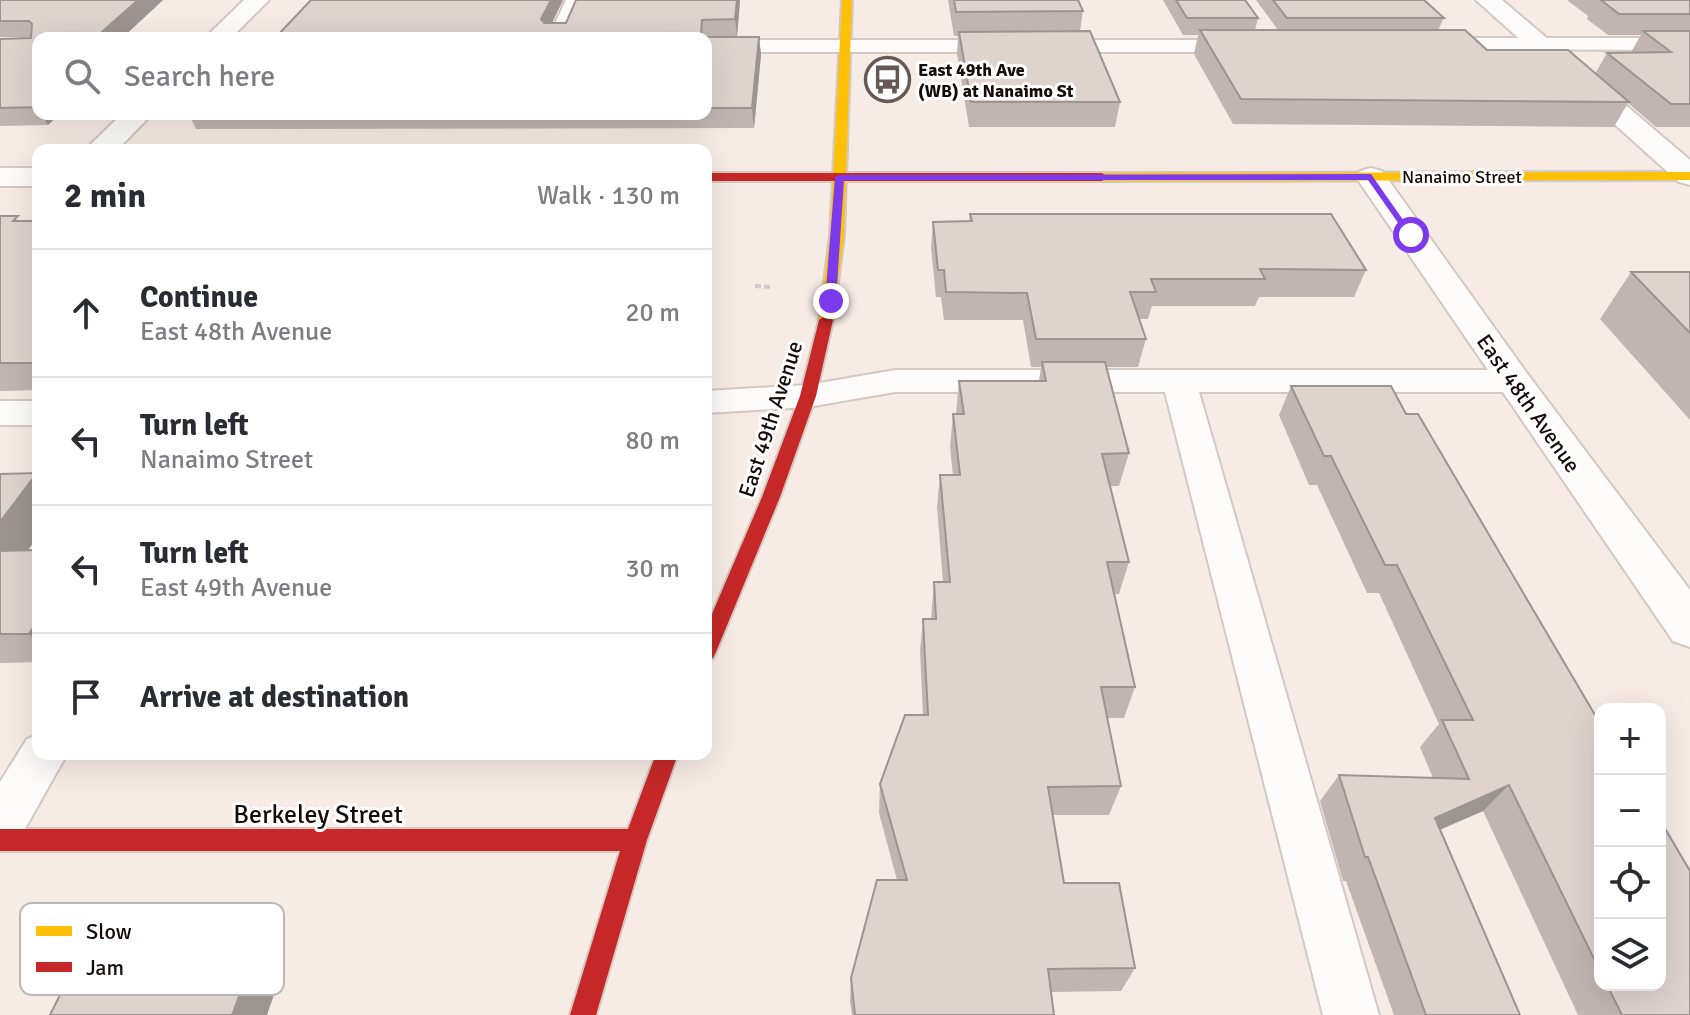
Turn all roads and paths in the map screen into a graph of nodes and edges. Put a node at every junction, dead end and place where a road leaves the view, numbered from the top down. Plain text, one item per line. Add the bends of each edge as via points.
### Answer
1 (257, 0) edge
2 (576, 0) edge
3 (847, 0) edge
4 (1488, 0) edge
5 (223, 32) edge
6 (562, 32) edge
7 (1539, 44) junction
8 (1690, 44) edge
9 (846, 45) junction
10 (1402, 45) edge
11 (712, 46) edge
12 (1275, 46) edge
13 (132, 120) edge
14 (106, 144) edge
15 (1690, 176) edge
16 (0, 177) edge
17 (32, 177) edge
18 (712, 177) edge
19 (840, 177) junction
20 (1371, 177) junction
21 (755, 286) dead end
22 (770, 287) dead end
23 (1512, 381) junction
24 (1180, 383) junction
25 (808, 396) junction
26 (712, 402) edge
27 (0, 413) edge
28 (32, 413) edge
29 (1690, 627) edge
30 (712, 638) edge
31 (40, 760) edge
32 (665, 760) edge
33 (0, 826) edge
34 (0, 840) edge
35 (635, 840) junction
36 (583, 1015) edge
37 (1351, 1015) edge

1 - 5 street
2 - 6 lane
3 - 9 street, East 49th Avenue
4 - 7 street
7 - 8 lane
7 - 10 lane
7 - 15 street
9 - 11 lane
9 - 12 lane
9 - 19 street, East 49th Avenue
13 - 14 street
15 - 20 street, Nanaimo Street
16 - 17 street
18 - 19 street, Nanaimo Street
19 - 20 street, Nanaimo Street
19 - 25 street, East 49th Avenue via 831,301
20 - 23 street, East 48th Avenue
21 - 22 path
23 - 24 lane
23 - 29 street, East 48th Avenue
24 - 25 lane via 895,381
24 - 37 lane
25 - 26 lane
25 - 30 street, East 49th Avenue
27 - 28 lane
31 - 33 lane
32 - 35 street
34 - 35 street, Berkeley Street
35 - 36 street

